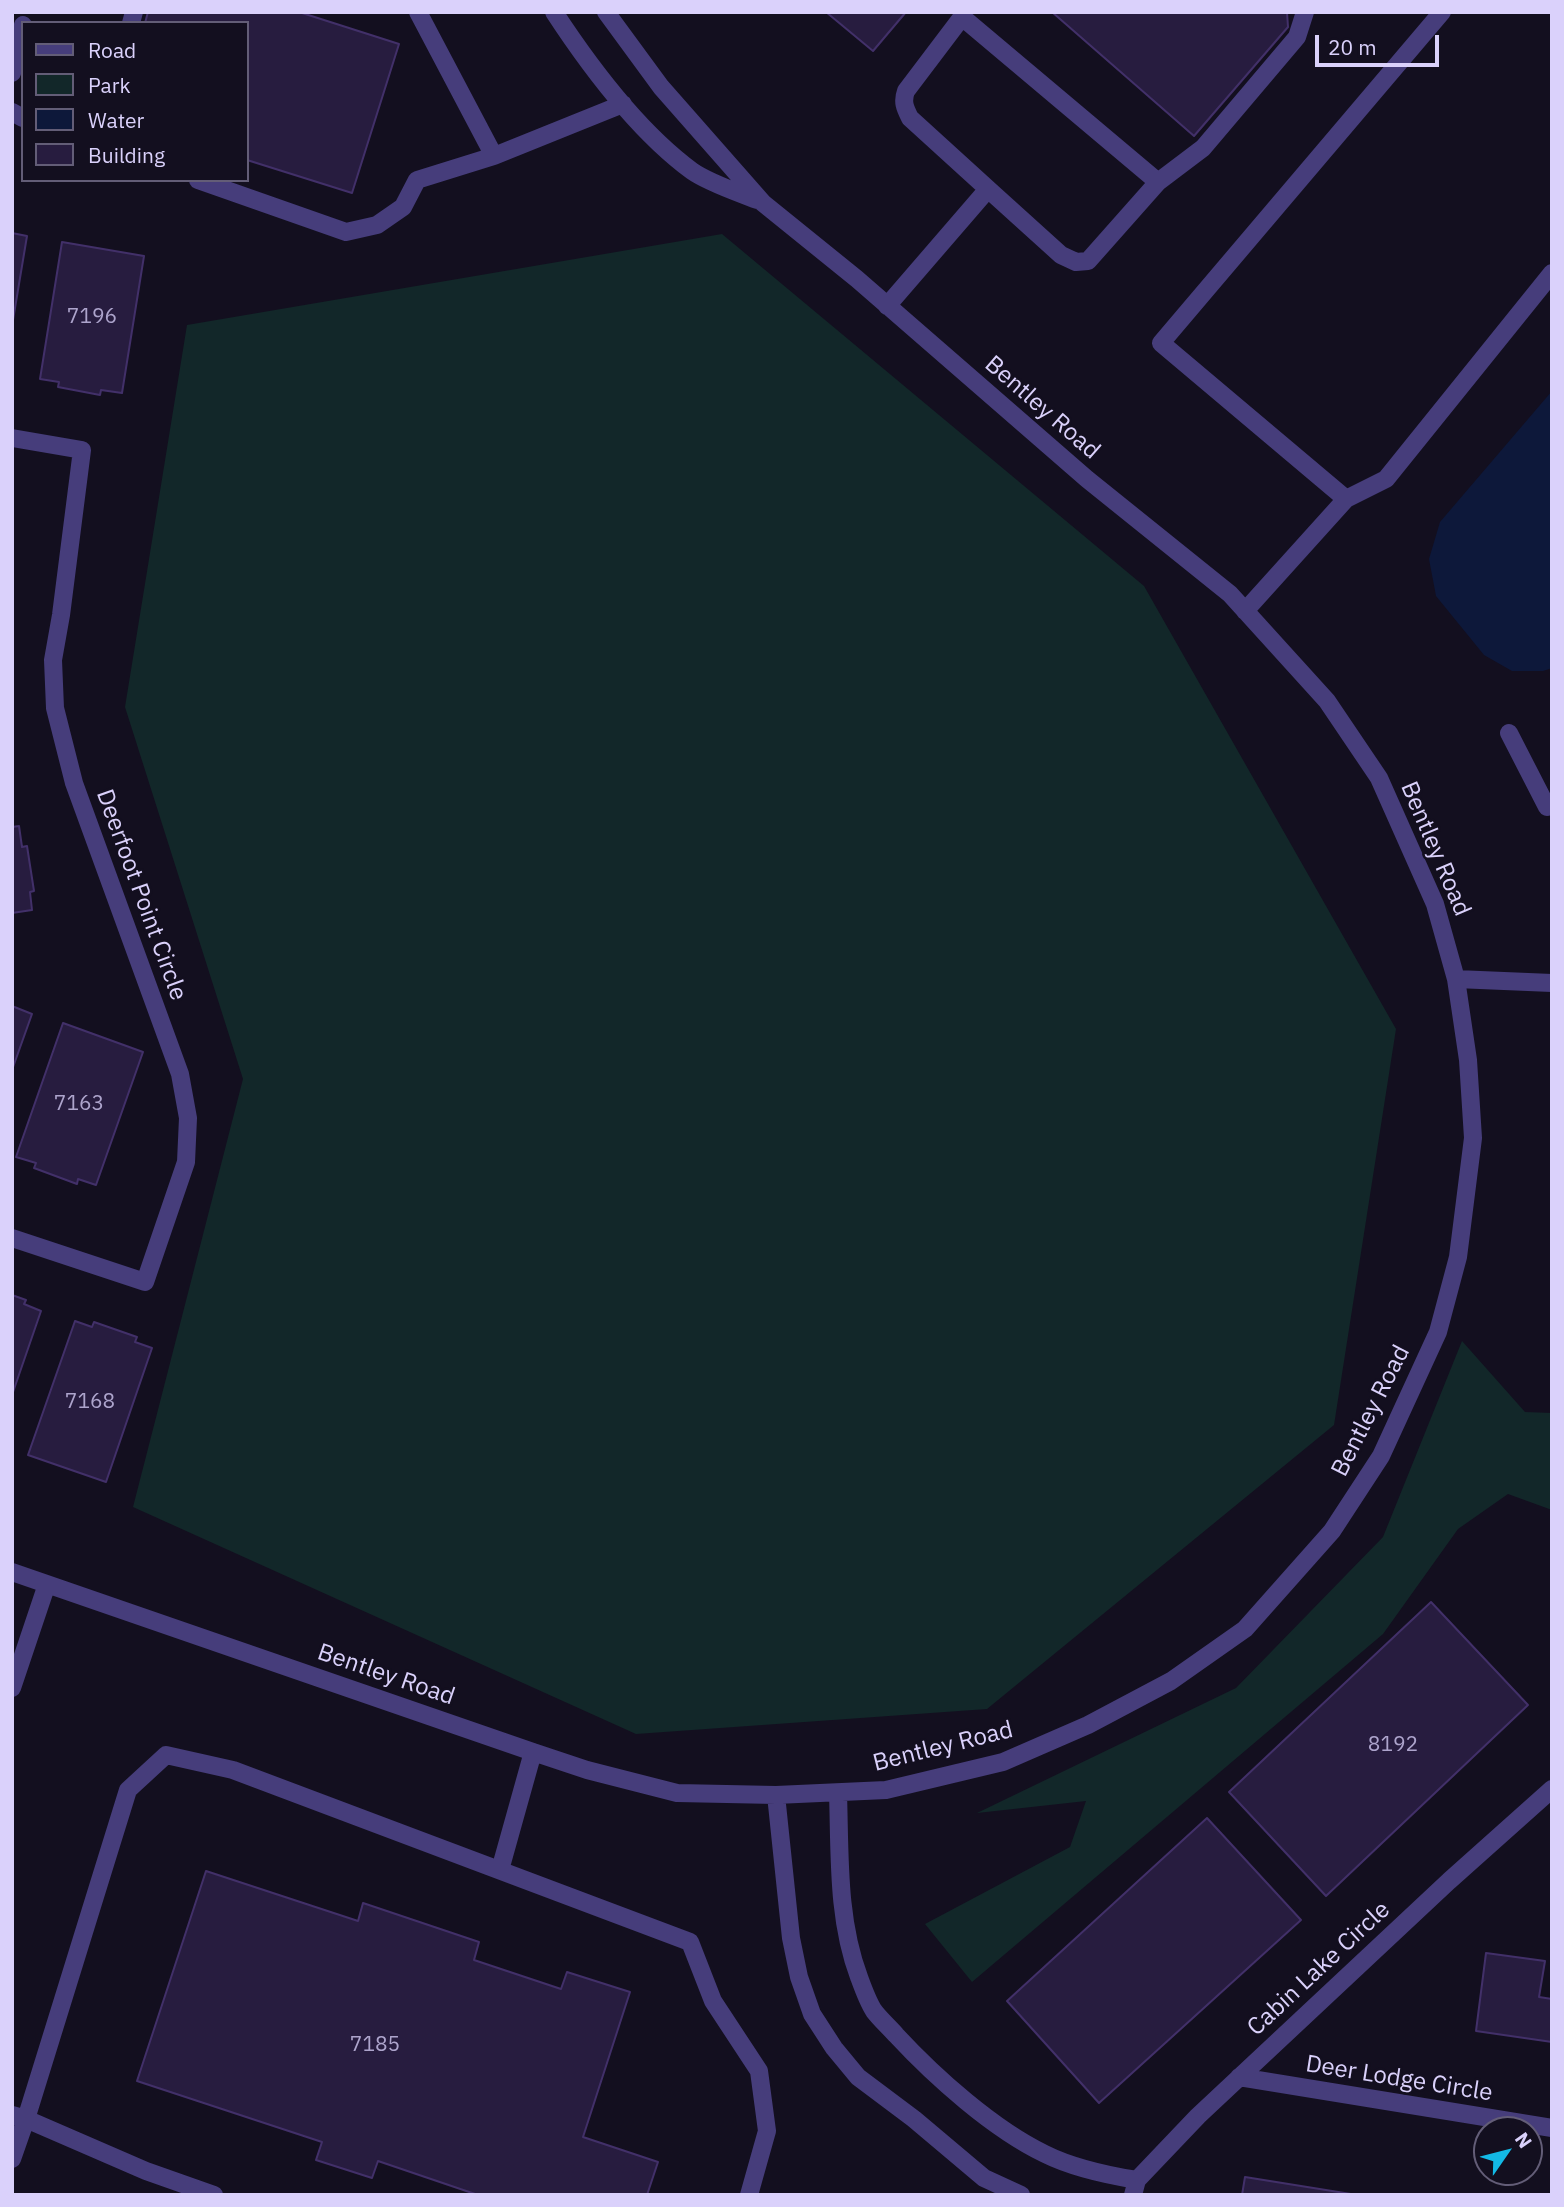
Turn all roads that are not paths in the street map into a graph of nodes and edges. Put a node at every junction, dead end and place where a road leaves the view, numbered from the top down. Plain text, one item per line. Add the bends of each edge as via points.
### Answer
1 (418, 12) edge
2 (554, 12) edge
3 (606, 12) edge
4 (1305, 12) edge
5 (1443, 12) edge
6 (964, 15) edge
7 (21, 33) edge
8 (12, 73) edge
9 (623, 104) junction
10 (494, 156) junction
11 (204, 182) edge
12 (1158, 182) junction
13 (988, 189) junction
14 (763, 203) junction
15 (1552, 273) edge
16 (887, 306) junction
17 (12, 438) edge
18 (1346, 499) junction
19 (1245, 611) junction
20 (1509, 733) dead end
21 (1549, 806) edge
22 (1552, 825) edge
23 (1456, 979) junction
24 (1552, 984) edge
25 (12, 1238) edge
26 (12, 1572) edge
27 (47, 1584) junction
28 (12, 1688) edge
29 (533, 1752) junction
30 (1552, 1789) edge
31 (838, 1793) junction
32 (776, 1795) junction
33 (500, 1871) junction
34 (1239, 2077) junction
35 (19, 2117) edge
36 (1552, 2128) edge
37 (12, 2160) edge
38 (1135, 2187) edge
39 (214, 2195) edge
40 (749, 2195) edge
41 (1021, 2195) edge

1 - 10 street
2 - 9 street, Bentley Road
3 - 14 street, Bentley Road via 661,87
4 - 12 street via 1297,37 1203,148
5 - 18 street via 1161,343
6 - 12 street
6 - 13 street via 906,90 904,106 910,118
7 - 8 street
9 - 10 street
9 - 14 street, Bentley Road via 694,173
10 - 11 street via 417,180 403,207 377,225 346,232
12 - 13 street via 1088,261 1076,262 1061,255
13 - 16 street
14 - 16 street, Bentley Road
15 - 18 street via 1386,479
16 - 19 street, Bentley Road
17 - 25 street, Deerfoot Point Circle via 82,450 53,660 55,708 74,783 180,1074 188,1118 186,1162 145,1282
18 - 19 street
19 - 23 street, Bentley Road via 1327,701 1379,778 1435,904
20 - 21 street
21 - 22 street
23 - 24 street
23 - 31 street, Bentley Road via 1473,1138 1458,1257 1438,1332 1381,1456 1332,1531 1245,1629 1171,1681 1088,1725 1003,1762 886,1790
26 - 27 street, Bentley Road
27 - 28 street
27 - 29 street, Bentley Road
29 - 32 street, Bentley Road via 677,1793
29 - 33 street
30 - 34 street, Cabin Lake Circle
31 - 32 street, Bentley Road
31 - 38 street via 841,1892 849,1942 874,2011 954,2091 1006,2131 1045,2154
32 - 41 street via 791,1938 812,2014 858,2077 984,2178
33 - 35 street via 233,1770 166,1755 128,1790
33 - 40 street via 690,1941 712,2001 759,2071 767,2131
34 - 36 street, Deer Lodge Circle
34 - 38 street, Cabin Lake Circle
35 - 37 street
35 - 39 street

